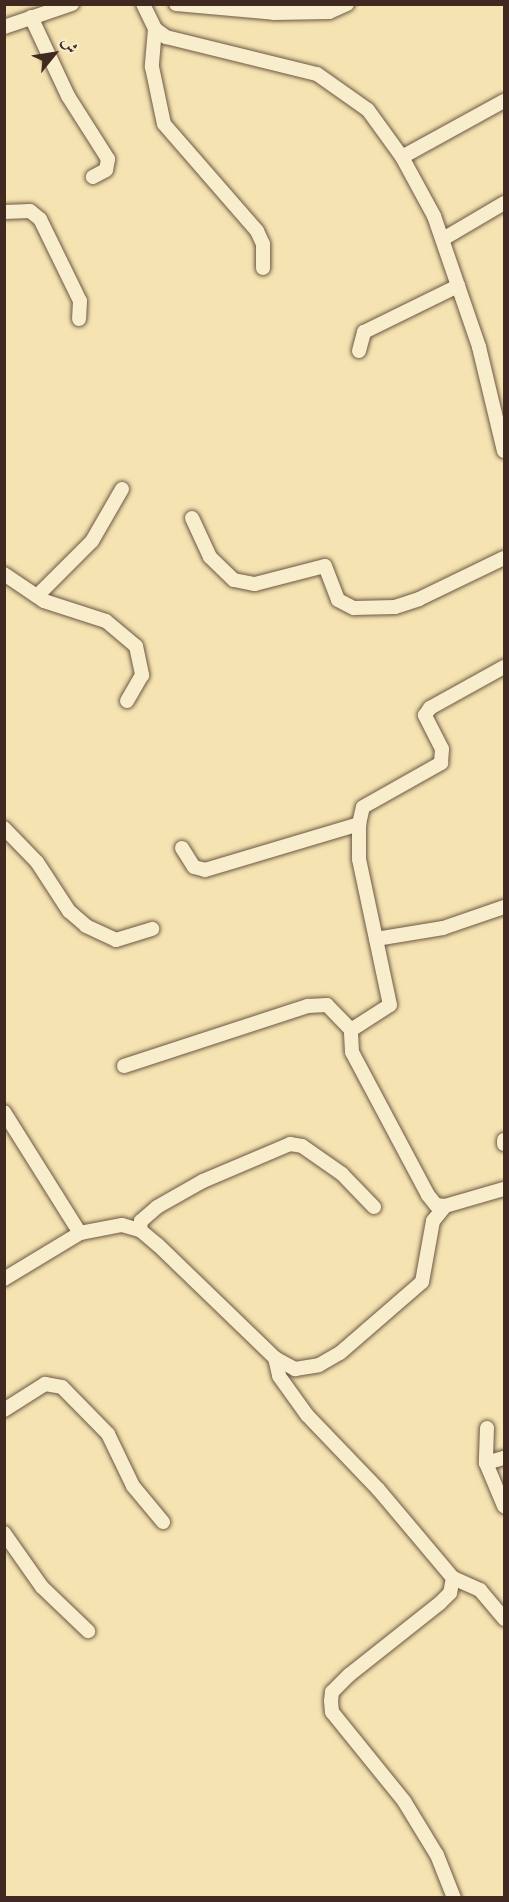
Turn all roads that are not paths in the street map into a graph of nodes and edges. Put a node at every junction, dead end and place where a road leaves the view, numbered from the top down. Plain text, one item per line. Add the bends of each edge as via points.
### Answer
1 (72, 4) edge
2 (143, 4) edge
3 (177, 4) edge
4 (347, 4) edge
5 (31, 17) junction
6 (4, 27) edge
7 (155, 29) junction
8 (504, 101) edge
9 (402, 158) junction
10 (93, 177) dead end
11 (504, 203) edge
12 (4, 212) edge
13 (443, 239) junction
14 (263, 268) dead end
15 (459, 286) junction
16 (79, 319) dead end
17 (359, 351) dead end
18 (502, 419) edge
19 (504, 451) edge
20 (122, 489) dead end
21 (192, 518) dead end
22 (504, 558) edge
23 (4, 574) edge
24 (37, 596) junction
25 (504, 667) edge
26 (127, 700) dead end
27 (358, 824) junction
28 (4, 828) edge
29 (182, 848) dead end
30 (504, 907) edge
31 (152, 929) dead end
32 (376, 939) junction
33 (351, 1030) junction
34 (124, 1066) dead end
35 (4, 1112) edge
36 (504, 1189) edge
37 (445, 1206) junction
38 (374, 1207) dead end
39 (140, 1230) junction
40 (80, 1233) junction
41 (4, 1279) edge
42 (275, 1358) junction
43 (4, 1410) edge
44 (487, 1428) dead end
45 (504, 1458) edge
46 (486, 1463) junction
47 (504, 1506) edge
48 (163, 1522) dead end
49 (4, 1533) edge
50 (453, 1578) junction
51 (504, 1619) edge
52 (88, 1631) dead end
53 (454, 1898) edge

1 - 5 street
2 - 7 street
3 - 4 street via 274,13 329,12
5 - 6 street
5 - 10 street via 68,96 108,159 106,170
7 - 9 street via 180,42 317,74 368,110
7 - 14 street via 152,67 164,124 257,231 263,244
8 - 9 street
9 - 13 street
11 - 13 street
12 - 16 street via 30,211 40,219 80,301
13 - 15 street
15 - 17 street via 364,332
15 - 18 street
18 - 19 street
20 - 24 street via 92,541
21 - 22 street via 210,557 234,580 255,584 325,566 338,600 354,608 395,607 419,599
23 - 24 street
24 - 26 street via 98,617 136,646 141,675
25 - 27 street via 430,708 425,716 443,760 363,807
27 - 29 street via 205,870 194,867
27 - 32 street via 359,859
28 - 31 street via 37,862 69,911 86,926 116,940
30 - 32 street via 443,928
32 - 33 street via 390,1008
33 - 34 street via 327,1005 308,1006
33 - 37 street via 352,1052 428,1195 436,1205
35 - 40 street
36 - 37 street
37 - 42 street via 433,1221 422,1282 407,1300 319,1365 295,1369
38 - 39 street via 342,1174 302,1146 290,1144 203,1181 157,1207 141,1221
39 - 40 street via 122,1225
39 - 42 street
40 - 41 street
42 - 50 street via 291,1397
43 - 48 street via 45,1384 62,1387 108,1434 136,1491
44 - 46 street
45 - 46 street
46 - 47 street
49 - 52 street via 42,1587
50 - 51 street via 480,1590
50 - 53 street via 445,1598 349,1675 332,1692 330,1701 332,1712 404,1801 437,1855

